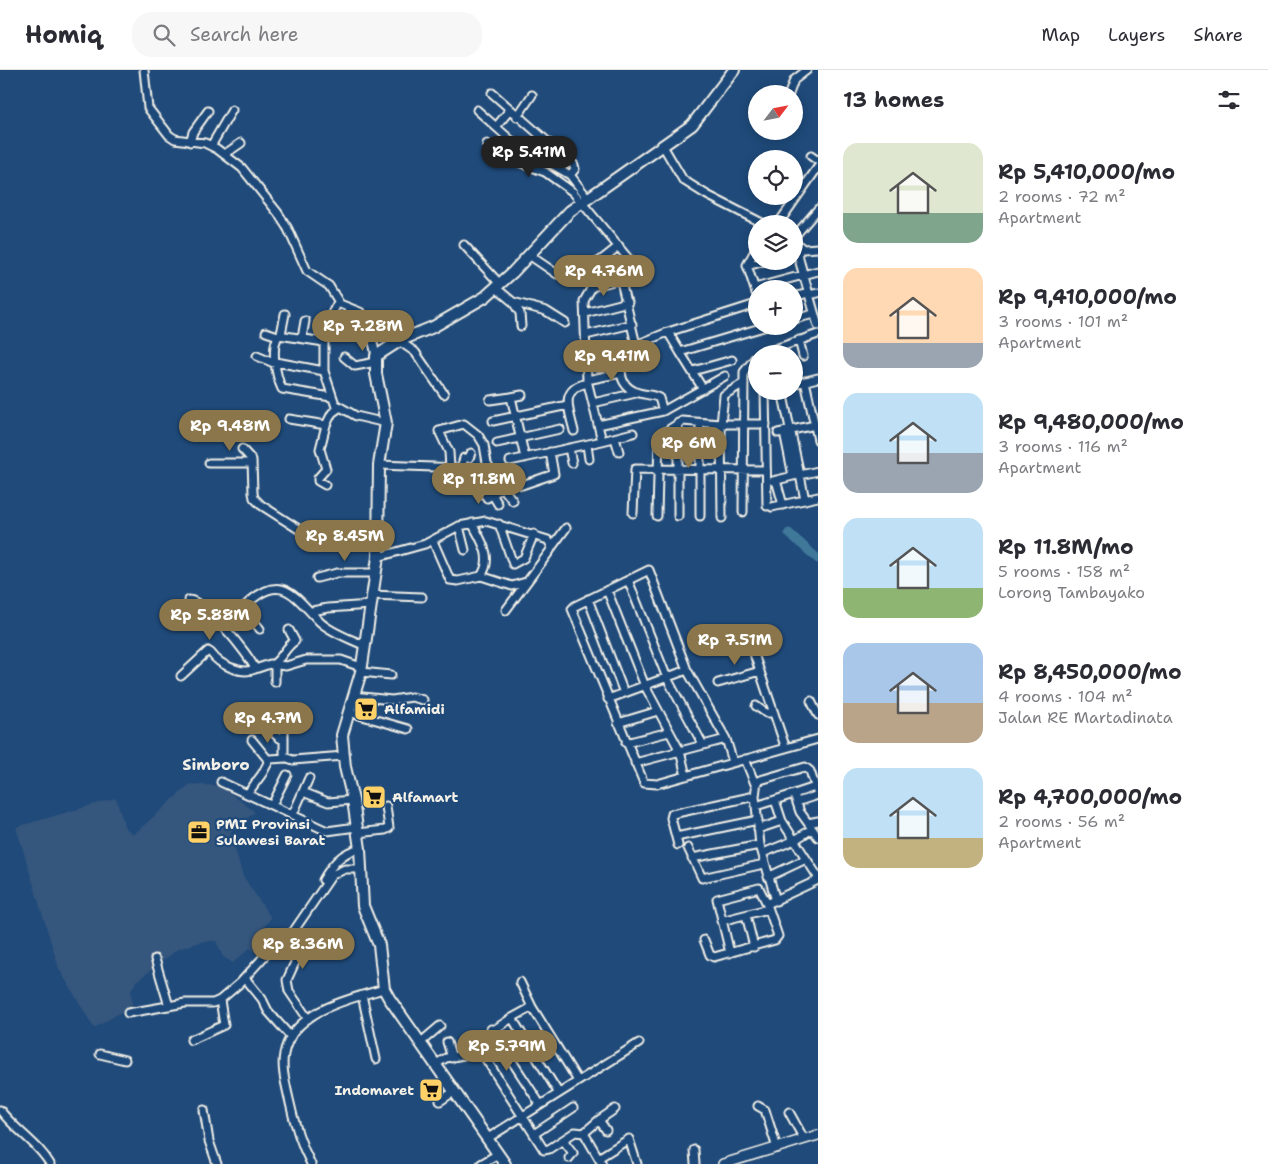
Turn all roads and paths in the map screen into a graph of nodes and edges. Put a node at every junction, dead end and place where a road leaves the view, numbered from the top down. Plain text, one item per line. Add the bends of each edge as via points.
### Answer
1 (144, 70) edge
2 (734, 70) edge
3 (806, 70) edge
4 (793, 85) edge
5 (492, 94) dead end
6 (532, 95) dead end
7 (232, 110) dead end
8 (477, 110) dead end
9 (208, 111) dead end
10 (509, 111) junction
11 (517, 117) junction
12 (496, 127) junction
13 (508, 136) junction
14 (190, 142) junction
15 (240, 142) dead end
16 (487, 144) dead end
17 (211, 146) junction
18 (663, 146) junction
19 (225, 154) junction
20 (811, 156) dead end
21 (513, 160) junction
22 (546, 160) dead end
23 (818, 161) edge
24 (818, 167) edge
25 (542, 171) junction
26 (570, 175) junction
27 (584, 199) junction
28 (818, 209) edge
29 (784, 215) edge
30 (748, 216) edge
31 (803, 226) edge
32 (464, 245) dead end
33 (619, 246) junction
34 (803, 248) edge
35 (817, 248) edge
36 (529, 255) junction
37 (747, 266) edge
38 (588, 267) dead end
39 (802, 270) edge
40 (818, 271) edge
41 (557, 274) dead end
42 (803, 274) junction
43 (620, 277) junction
44 (752, 280) edge
45 (785, 280) edge
46 (498, 286) junction
47 (818, 293) edge
48 (809, 294) junction
49 (803, 295) edge
50 (338, 302) junction
51 (513, 302) junction
52 (628, 302) junction
53 (748, 307) edge
54 (815, 308) edge
55 (585, 313) junction
56 (285, 314) dead end
57 (803, 315) edge
58 (329, 319) dead end
59 (306, 321) dead end
60 (565, 323) dead end
61 (632, 324) junction
62 (521, 326) dead end
63 (818, 326) edge
64 (266, 332) dead end
65 (668, 332) junction
66 (748, 332) edge
67 (818, 334) edge
68 (279, 335) junction
69 (586, 335) junction
70 (302, 338) junction
71 (404, 339) junction
72 (799, 340) junction
73 (636, 344) junction
74 (789, 345) edge
75 (800, 345) edge
76 (628, 350) junction
77 (680, 352) junction
78 (257, 356) dead end
79 (344, 356) dead end
80 (586, 358) junction
81 (376, 359) junction
82 (732, 360) dead end
83 (276, 363) junction
84 (748, 368) edge
85 (324, 371) junction
86 (693, 371) junction
87 (621, 374) junction
88 (725, 376) dead end
89 (818, 378) edge
90 (805, 381) joint
91 (587, 382) junction
92 (744, 383) junction
93 (703, 389) junction
94 (636, 392) junction
95 (444, 394) dead end
96 (522, 395) dead end
97 (331, 397) junction
98 (511, 397) junction
99 (490, 400) dead end
100 (765, 400) edge
101 (782, 400) edge
102 (593, 403) junction
103 (568, 405) junction
104 (340, 408) junction
105 (663, 411) junction
106 (515, 416) junction
107 (289, 418) dead end
108 (493, 421) dead end
109 (678, 423) junction
110 (700, 423) junction
111 (386, 424) junction
112 (722, 424) junction
113 (744, 424) junction
114 (766, 424) junction
115 (326, 425) junction
116 (598, 425) junction
117 (815, 425) junction
118 (560, 429) dead end
119 (574, 431) dead end
120 (784, 432) junction
121 (633, 433) dead end
122 (522, 437) junction
123 (615, 438) junction
124 (818, 440) edge
125 (602, 441) junction
126 (497, 443) dead end
127 (587, 445) junction
128 (570, 448) junction
129 (242, 449) dead end
130 (550, 452) junction
131 (619, 452) dead end
132 (471, 453) dead end
133 (525, 458) junction
134 (589, 459) dead end
135 (510, 461) dead end
136 (208, 463) dead end
137 (252, 463) junction
138 (572, 463) dead end
139 (379, 465) junction
140 (463, 467) junction
141 (450, 468) junction
142 (658, 468) junction
143 (678, 468) junction
144 (700, 469) junction
145 (721, 469) junction
146 (744, 469) junction
147 (766, 470) junction
148 (818, 471) edge
149 (796, 475) junction
150 (325, 485) dead end
151 (522, 485) dead end
152 (502, 488) junction
153 (492, 494) junction
154 (818, 498) edge
155 (805, 500) junction
156 (513, 501) dead end
157 (498, 504) dead end
158 (783, 505) junction
159 (743, 512) dead end
160 (633, 513) dead end
161 (657, 516) dead end
162 (678, 516) dead end
163 (700, 516) dead end
164 (722, 518) dead end
165 (472, 523) junction
166 (499, 524) junction
167 (459, 526) junction
168 (566, 528) dead end
169 (534, 534) junction
170 (433, 541) junction
171 (378, 542) junction
172 (552, 547) junction
173 (465, 550) dead end
174 (378, 557) junction
175 (375, 573) junction
176 (481, 576) junction
177 (317, 578) dead end
178 (628, 580) junction
179 (528, 581) junction
180 (607, 590) junction
181 (422, 597) dead end
182 (588, 599) junction
183 (189, 600) dead end
184 (370, 600) junction
185 (506, 610) dead end
186 (312, 611) junction
187 (260, 629) dead end
188 (289, 630) dead end
189 (751, 636) dead end
190 (365, 646) junction
191 (273, 665) junction
192 (255, 669) junction
193 (361, 669) junction
194 (688, 670) junction
195 (760, 670) junction
196 (391, 675) dead end
197 (181, 676) dead end
198 (667, 678) junction
199 (275, 682) dead end
200 (718, 683) dead end
201 (645, 686) junction
202 (624, 693) junction
203 (353, 696) junction
204 (608, 698) junction
205 (423, 700) dead end
206 (811, 701) dead end
207 (756, 706) dead end
208 (658, 711) junction
209 (348, 712) junction
210 (774, 713) junction
211 (818, 715) edge
212 (284, 717) dead end
213 (618, 723) junction
214 (268, 727) dead end
215 (408, 729) dead end
216 (669, 732) junction
217 (726, 739) junction
218 (818, 739) edge
219 (252, 740) dead end
220 (284, 740) junction
221 (626, 743) junction
222 (703, 745) junction
223 (785, 746) junction
224 (680, 751) junction
225 (344, 756) junction
226 (286, 758) junction
227 (745, 759) junction
228 (268, 761) junction
229 (733, 762) junction
230 (635, 763) junction
231 (287, 775) dead end
232 (686, 776) junction
233 (309, 778) dead end
234 (221, 782) dead end
235 (755, 784) junction
236 (815, 787) junction
237 (303, 792) junction
238 (248, 793) junction
239 (794, 794) junction
240 (818, 795) edge
241 (755, 796) junction
242 (353, 800) junction
243 (776, 800) junction
244 (797, 802) junction
245 (272, 805) junction
246 (386, 806) dead end
247 (756, 806) junction
248 (293, 814) junction
249 (758, 820) junction
250 (782, 821) junction
251 (818, 821) edge
252 (810, 826) junction
253 (758, 829) junction
254 (356, 830) junction
255 (676, 837) junction
256 (818, 837) edge
257 (795, 840) junction
258 (678, 845) dead end
259 (760, 845) junction
260 (688, 848) dead end
261 (360, 849) junction
262 (762, 854) junction
263 (692, 858) junction
264 (806, 859) junction
265 (764, 864) junction
266 (360, 869) junction
267 (328, 877) junction
268 (768, 877) junction
269 (818, 880) edge
270 (771, 903) junction
271 (307, 912) junction
272 (746, 915) junction
273 (722, 920) junction
274 (293, 932) junction
275 (280, 938) junction
276 (704, 940) dead end
277 (754, 946) junction
278 (730, 953) junction
279 (155, 959) dead end
280 (245, 978) junction
281 (520, 982) dead end
282 (384, 989) junction
283 (362, 995) junction
284 (220, 1000) junction
285 (170, 1006) junction
286 (532, 1007) junction
287 (128, 1013) dead end
288 (512, 1018) junction
289 (308, 1019) junction
290 (440, 1026) dead end
291 (491, 1029) junction
292 (290, 1037) junction
293 (191, 1040) dead end
294 (447, 1042) dead end
295 (475, 1042) junction
296 (420, 1043) junction
297 (639, 1043) dead end
298 (100, 1054) dead end
299 (452, 1058) junction
300 (376, 1059) dead end
301 (125, 1060) dead end
302 (436, 1064) junction
303 (578, 1081) junction
304 (456, 1091) junction
305 (558, 1092) junction
306 (440, 1102) dead end
307 (540, 1104) junction
308 (758, 1106) dead end
309 (573, 1108) dead end
310 (615, 1109) dead end
311 (0, 1110) edge
312 (204, 1110) dead end
313 (789, 1112) dead end
314 (522, 1116) junction
315 (599, 1120) junction
316 (606, 1130) dead end
317 (584, 1133) junction
318 (534, 1134) junction
319 (818, 1135) edge
320 (488, 1138) junction
321 (804, 1139) junction
322 (563, 1140) junction
323 (777, 1148) junction
324 (694, 1150) dead end
325 (498, 1154) junction
326 (569, 1158) dead end
327 (599, 1161) edge
328 (50, 1164) edge
329 (217, 1164) edge
330 (311, 1164) edge
331 (480, 1164) edge
332 (505, 1164) edge
333 (637, 1164) edge
334 (696, 1164) edge
335 (723, 1164) edge

1 - 14 street via 148,108 172,137
2 - 18 highway via 700,117
3 - 4 street
5 - 10 street
6 - 11 street
7 - 17 street
8 - 12 street
9 - 14 street
10 - 11 street
10 - 12 street
11 - 26 street via 574,165
12 - 13 street
13 - 21 street
13 - 25 street
14 - 17 street
15 - 19 street
16 - 21 street
17 - 19 street
18 - 27 highway
18 - 30 street via 683,180
19 - 50 street via 242,168 278,213 303,266 332,291
20 - 23 street
21 - 25 street
22 - 26 street
24 - 29 street
25 - 27 street
26 - 27 street
27 - 33 street
27 - 36 highway via 561,218
28 - 31 street
32 - 46 street
33 - 38 street
33 - 43 street via 632,263
34 - 35 street
36 - 41 street
36 - 46 highway
37 - 44 street
39 - 42 street
40 - 42 street
42 - 45 street
42 - 48 street
43 - 52 street
43 - 55 street via 591,289 584,301
46 - 51 street
46 - 71 highway via 473,306
47 - 48 street
48 - 49 street
48 - 54 street
50 - 58 street
50 - 81 street via 360,312 368,320
51 - 60 street via 546,311
51 - 62 street via 520,314
52 - 55 street
52 - 61 street
53 - 65 street
54 - 57 street
54 - 63 street
55 - 69 street
56 - 68 street
59 - 70 street
61 - 69 street
61 - 73 street
64 - 68 street
65 - 73 street
65 - 77 street
66 - 77 street
67 - 72 street
68 - 70 street
68 - 83 street
69 - 80 street
70 - 85 street via 324,339
71 - 81 highway
71 - 95 street
72 - 74 street
72 - 75 street
73 - 76 street
76 - 80 street
76 - 87 street
77 - 86 street
78 - 83 street
79 - 81 street via 355,366
80 - 91 street
81 - 111 highway
82 - 86 street
83 - 85 street
83 - 97 street via 282,389
84 - 92 street via 744,372
85 - 97 street
86 - 93 street
87 - 91 street
87 - 94 street
88 - 93 street
89 - 90 street
90 - 117 street
91 - 102 street
91 - 103 street via 572,389
92 - 112 street via 724,395
92 - 113 street
93 - 105 street
94 - 102 street
94 - 105 street via 658,397
96 - 98 street
97 - 104 street
98 - 99 street
98 - 106 street
100 - 114 street
101 - 120 street
102 - 116 street
103 - 106 street
103 - 119 street
104 - 111 street
104 - 115 street via 332,413
105 - 116 street
106 - 108 street
106 - 122 street
107 - 115 street
109 - 110 street
109 - 142 street via 658,436
109 - 143 street
110 - 112 street
110 - 144 street
111 - 139 highway
112 - 113 street
112 - 145 street
113 - 114 street
113 - 146 street
114 - 147 street
115 - 150 street via 320,449 326,469 318,478
116 - 125 street
117 - 120 street
117 - 124 street
118 - 122 street
120 - 149 street
121 - 123 street
122 - 126 street
122 - 133 street
123 - 125 street
123 - 131 street
125 - 127 street
127 - 128 street
127 - 134 street
128 - 130 street
128 - 138 street
129 - 137 street
130 - 133 street
130 - 151 street via 554,474
132 - 140 street via 470,458 464,458
133 - 135 street
136 - 137 street
137 - 171 street via 254,498 276,516 309,532
139 - 141 street
139 - 171 highway
140 - 141 street
140 - 153 street via 469,469 487,498
141 - 152 street via 449,452 439,431 464,424 484,444 487,463
142 - 143 street
142 - 160 street via 635,469
142 - 161 street
143 - 144 street
143 - 162 street
144 - 145 street
144 - 163 street
145 - 146 street
145 - 164 street
146 - 147 street
146 - 159 street
147 - 158 street via 769,506
148 - 149 street
149 - 155 street
149 - 158 street via 775,481
152 - 153 street
152 - 156 street
153 - 157 street
154 - 155 street
155 - 158 street
165 - 166 street via 486,521
165 - 167 street
165 - 176 street via 488,558
166 - 169 street
166 - 169 street via 512,564 524,558
167 - 170 street
167 - 173 street
168 - 172 street
169 - 172 street via 548,540
170 - 174 street
170 - 176 street via 450,580
171 - 174 highway
172 - 179 street
174 - 175 highway
175 - 177 street via 337,573
175 - 184 highway
176 - 179 street via 512,586
178 - 180 street
178 - 194 street via 649,570
178 - 198 street
179 - 185 street
180 - 182 street
180 - 201 street
181 - 184 street
182 - 202 street
182 - 204 street via 572,610
183 - 192 street via 198,602 248,654
184 - 186 street
184 - 190 highway
186 - 187 street via 289,590 272,588 244,609
186 - 190 street via 325,625
188 - 191 street via 295,641
189 - 195 street
190 - 193 highway
191 - 192 street
191 - 193 street via 286,666 306,660 341,660
191 - 199 street
192 - 197 street via 247,672 231,667 216,660 209,651 203,653
193 - 196 street
193 - 203 highway
194 - 198 street
194 - 217 street
195 - 200 street
195 - 210 street
198 - 201 street
198 - 222 street
201 - 202 street
201 - 208 street
202 - 204 street
203 - 205 street
203 - 209 highway
204 - 213 street
206 - 211 street
207 - 210 street via 766,713
208 - 213 street
208 - 216 street
209 - 215 street
209 - 225 highway via 342,735
210 - 223 street
212 - 220 street
213 - 221 street
214 - 220 street
216 - 221 street
216 - 224 street
217 - 222 street
217 - 229 street
218 - 223 street
219 - 228 street
220 - 226 street
221 - 230 street
222 - 224 street
223 - 227 street
224 - 230 street
224 - 232 street
225 - 226 street
225 - 242 highway
226 - 228 street
227 - 229 street
227 - 235 street
228 - 238 street
229 - 232 street
230 - 232 street via 641,780 648,784
231 - 245 street
233 - 237 street
234 - 238 street
235 - 236 street via 759,780 806,767
235 - 241 street
236 - 239 street
236 - 240 street
237 - 242 street via 328,802
237 - 248 street
238 - 245 street
239 - 243 street
239 - 244 street
240 - 244 street
241 - 247 street
241 - 255 street via 674,813 671,818
242 - 254 highway
243 - 247 street
243 - 250 street
244 - 252 street
245 - 248 street
246 - 254 street via 389,828
247 - 249 street
248 - 254 street via 330,832
249 - 253 street
249 - 255 street
250 - 253 street
250 - 257 street
251 - 252 street
252 - 256 street
252 - 257 street
253 - 259 street
254 - 261 highway
255 - 258 street
257 - 262 street
257 - 264 street
259 - 262 street
259 - 263 street
260 - 263 street
261 - 266 highway
261 - 267 street via 350,851 338,860
262 - 265 street
263 - 265 street via 703,878
264 - 268 street
264 - 269 street
265 - 268 street
266 - 267 street
266 - 282 highway via 363,906 379,945
267 - 271 street
268 - 270 street
269 - 270 street
270 - 272 street
270 - 273 street via 759,888 719,898 716,901
270 - 277 street via 778,938
271 - 274 street
271 - 275 street
272 - 273 street
272 - 277 street
273 - 278 street
274 - 275 street
274 - 289 street via 302,947 289,972 288,986
275 - 280 street
276 - 278 street via 712,957
277 - 278 street
279 - 285 street
280 - 284 street
280 - 292 street
281 - 286 street
282 - 283 street
282 - 296 highway
283 - 289 street via 332,1005
283 - 300 street
284 - 285 street
284 - 293 street via 224,1025
285 - 287 street
286 - 288 street
286 - 303 street
288 - 291 street
288 - 305 street
289 - 292 street
290 - 296 street
291 - 295 street
291 - 307 street
292 - 330 street via 283,1056 285,1082 300,1144
294 - 299 street
295 - 299 street via 468,1053
295 - 314 street
296 - 302 highway
297 - 303 street
298 - 301 street
299 - 302 street
302 - 304 highway
303 - 305 street
304 - 306 street
304 - 320 highway
305 - 307 street
307 - 314 street
308 - 323 street via 765,1110
309 - 318 street
310 - 315 street
311 - 328 street
312 - 329 street via 208,1141
313 - 321 street
314 - 318 street
314 - 320 street
315 - 316 street
315 - 317 street
317 - 322 street via 575,1132
317 - 327 street
318 - 322 street via 544,1150
319 - 321 main road
320 - 325 highway
321 - 323 main road
322 - 326 street via 573,1153
323 - 335 main road
324 - 334 street
325 - 331 street
325 - 332 highway
327 - 333 street via 629,1139

